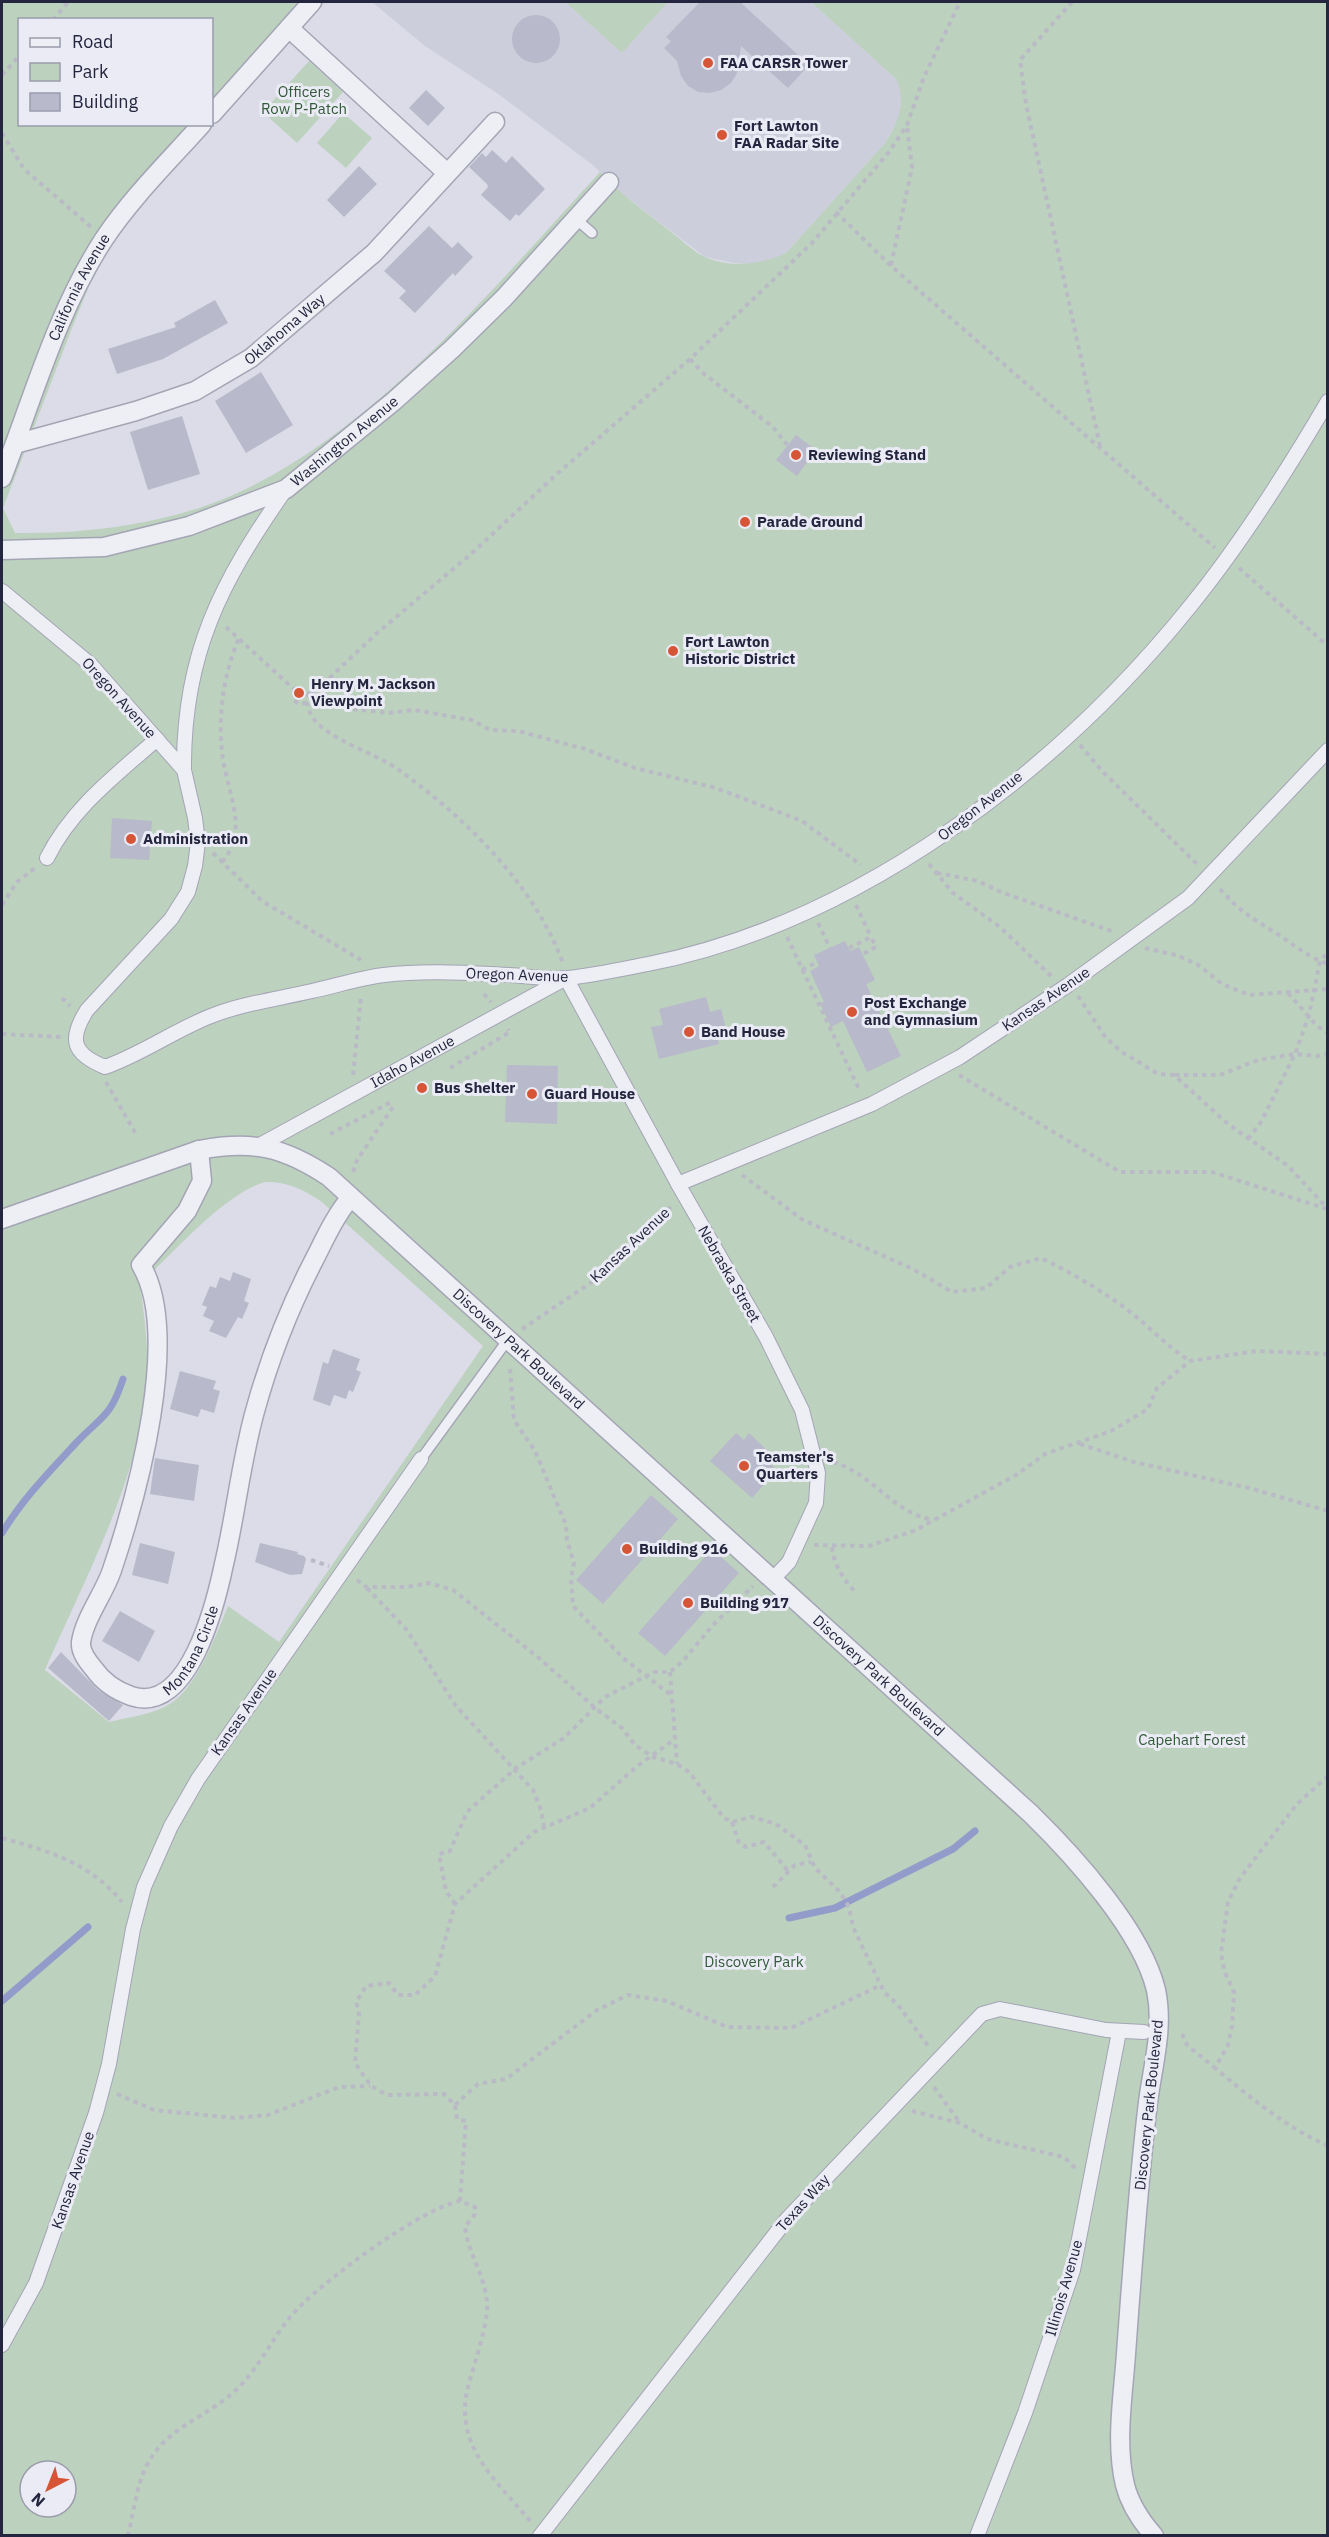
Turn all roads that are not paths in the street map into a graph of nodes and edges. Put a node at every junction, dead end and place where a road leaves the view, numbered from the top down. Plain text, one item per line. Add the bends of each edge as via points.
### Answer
1 (312, 2) edge
2 (289, 28) junction
3 (213, 113) edge
4 (495, 122) dead end
5 (200, 126) edge
6 (447, 173) junction
7 (609, 182) dead end
8 (576, 219) junction
9 (592, 233) dead end
10 (1328, 401) edge
11 (15, 444) junction
12 (2, 478) edge
13 (286, 489) junction
14 (2, 550) edge
15 (2, 591) edge
16 (157, 739) junction
17 (1328, 750) edge
18 (184, 770) junction
19 (47, 858) road end
20 (566, 978) junction
21 (258, 1146) junction
22 (199, 1150) junction
23 (678, 1184) junction
24 (351, 1197) junction
25 (2, 1219) edge
26 (507, 1341) junction
27 (421, 1459) joint
28 (769, 1576) junction
29 (1119, 2032) junction
30 (1144, 2032) dead end
31 (2, 2346) edge
32 (540, 2535) edge
33 (976, 2535) edge
34 (1154, 2535) edge

1 - 2 street
2 - 3 street
2 - 6 street
4 - 6 street, Oklahoma Way
5 - 11 street, California Avenue via 104,240 44,367
6 - 11 street, Oklahoma Way via 358,268 268,345 230,372 176,398
7 - 8 street, Washington Avenue
8 - 9 lane
8 - 13 street, Washington Avenue via 452,349
10 - 20 street, Oregon Avenue via 1265,503 1192,604 1136,668 1070,733 985,805 874,877 742,939 652,963
11 - 12 street, California Avenue
13 - 14 street, Washington Avenue via 189,526 104,547
13 - 18 street via 243,553 212,615 190,683 184,726
15 - 16 street, Oregon Avenue via 91,665
16 - 18 street, Oregon Avenue
16 - 19 street via 81,807 60,832
17 - 23 street, Kansas Avenue via 1188,898 1068,985 950,1062 872,1104
18 - 20 street, Oregon Avenue via 198,842 188,892 171,919 87,1010 75,1037 77,1048 88,1060 105,1067 213,1015 363,978 436,972
20 - 21 street, Idaho Avenue
20 - 23 street, Nebraska Street
21 - 22 street, Discovery Park Boulevard
21 - 24 street, Discovery Park Boulevard via 274,1148 310,1164
22 - 24 street, Montana Circle via 202,1181 187,1211 141,1265 152,1290 159,1360 148,1432 134,1499 113,1569 84,1629 81,1646 105,1682 137,1698 156,1695 176,1682 190,1664 206,1630 229,1543 255,1410 275,1349 306,1275 337,1214
22 - 25 street, Discovery Park Boulevard
23 - 28 street, Nebraska Street via 771,1347 802,1410 818,1473 816,1503 798,1544 789,1562
24 - 26 street, Discovery Park Boulevard
26 - 27 lane, Kansas Avenue
26 - 28 street, Discovery Park Boulevard
27 - 31 street, Kansas Avenue via 198,1779 171,1826 144,1887 135,1920 104,2087 36,2283
28 - 34 street, Discovery Park Boulevard via 1064,1846 1115,1912 1148,1967 1156,1989 1159,2033 1132,2266 1120,2443 1128,2494 1138,2516
29 - 30 street, Texas Way
29 - 32 street, Texas Way via 1000,2009 982,2014 787,2219
29 - 33 street, Illinois Avenue via 1073,2270 1025,2413

